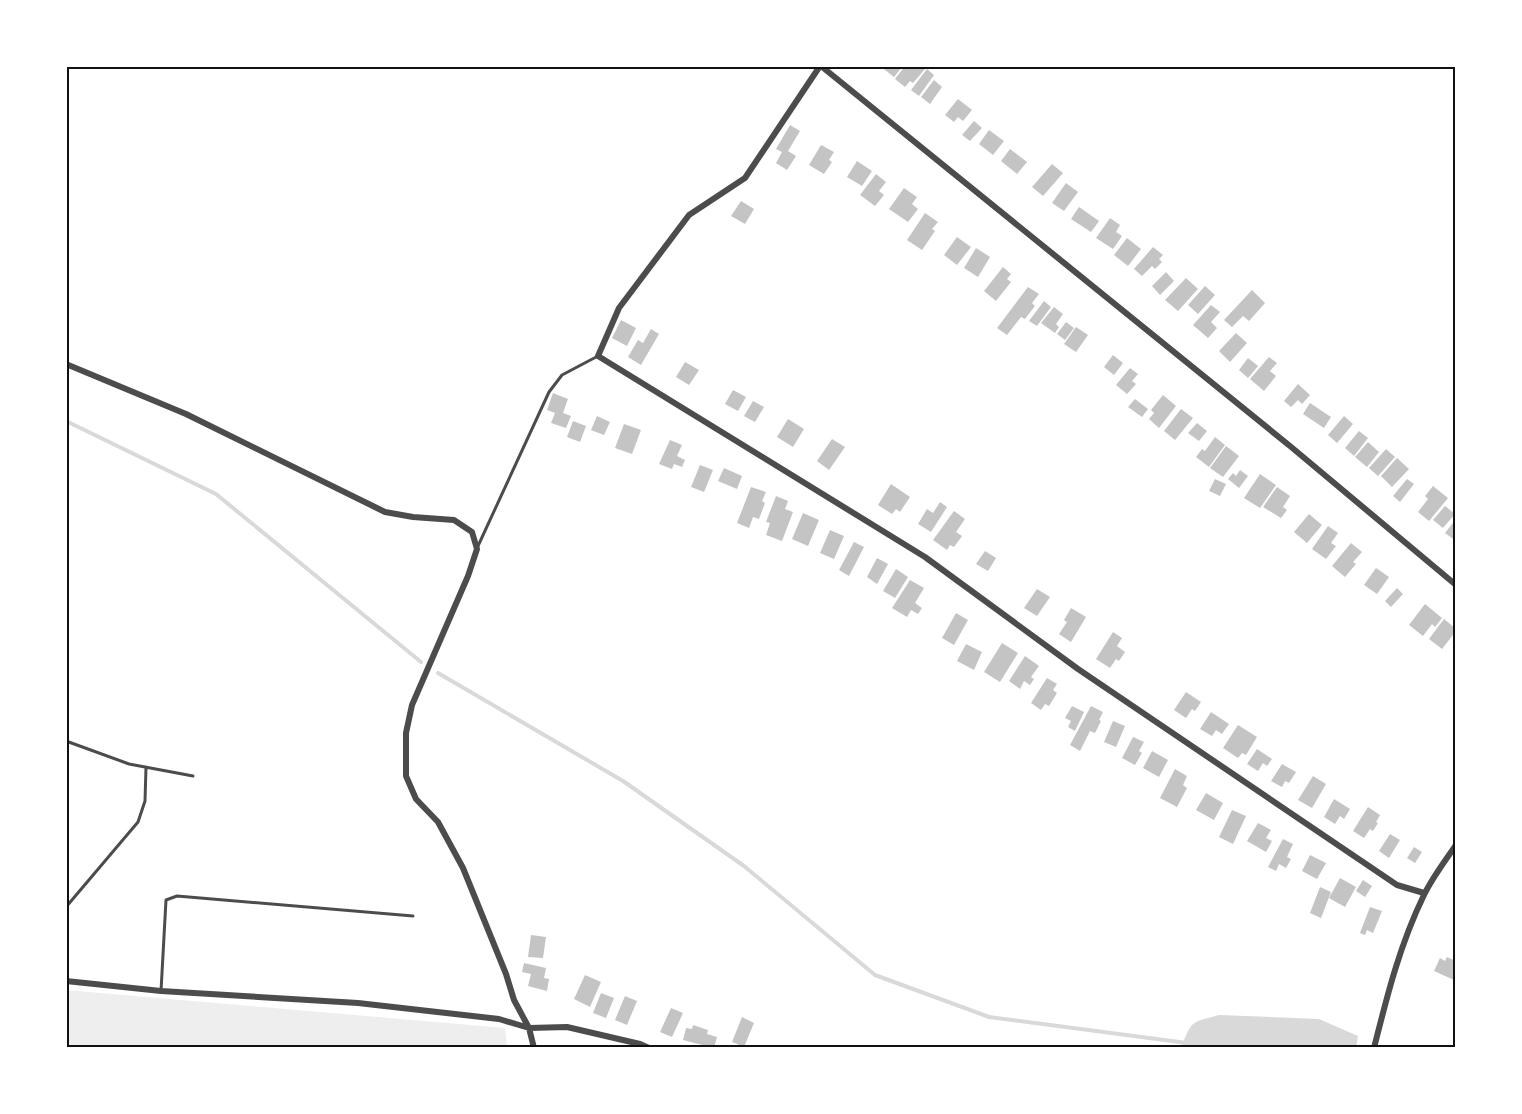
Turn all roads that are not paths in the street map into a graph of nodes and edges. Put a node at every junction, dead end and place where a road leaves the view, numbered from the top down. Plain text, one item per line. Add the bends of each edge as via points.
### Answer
1 (820, 66) edge
2 (598, 357) junction
3 (66, 364) edge
4 (477, 549) junction
5 (1456, 585) edge
6 (66, 741) edge
7 (146, 767) junction
8 (193, 776) dead end
9 (1456, 845) edge
10 (1424, 893) junction
11 (66, 907) edge
12 (413, 916) dead end
13 (66, 981) edge
14 (161, 991) junction
15 (529, 1028) junction
16 (534, 1048) edge
17 (650, 1048) edge
18 (1374, 1048) edge

1 - 2 street via 745,178 689,215 619,308
1 - 5 street
2 - 4 lane via 562,375 549,392
2 - 10 street via 925,557 1078,669 1387,879
3 - 4 street via 186,414 385,512 454,520 471,532
4 - 15 street via 412,705 406,733 406,776 416,799 438,822 463,868 514,1000
6 - 7 lane
7 - 8 lane
7 - 11 lane via 145,801 138,822
9 - 10 street
10 - 18 street via 1406,935
12 - 14 lane via 177,896 166,900
13 - 14 street
14 - 15 street via 358,1003 499,1019
15 - 16 street
15 - 17 street via 567,1027

